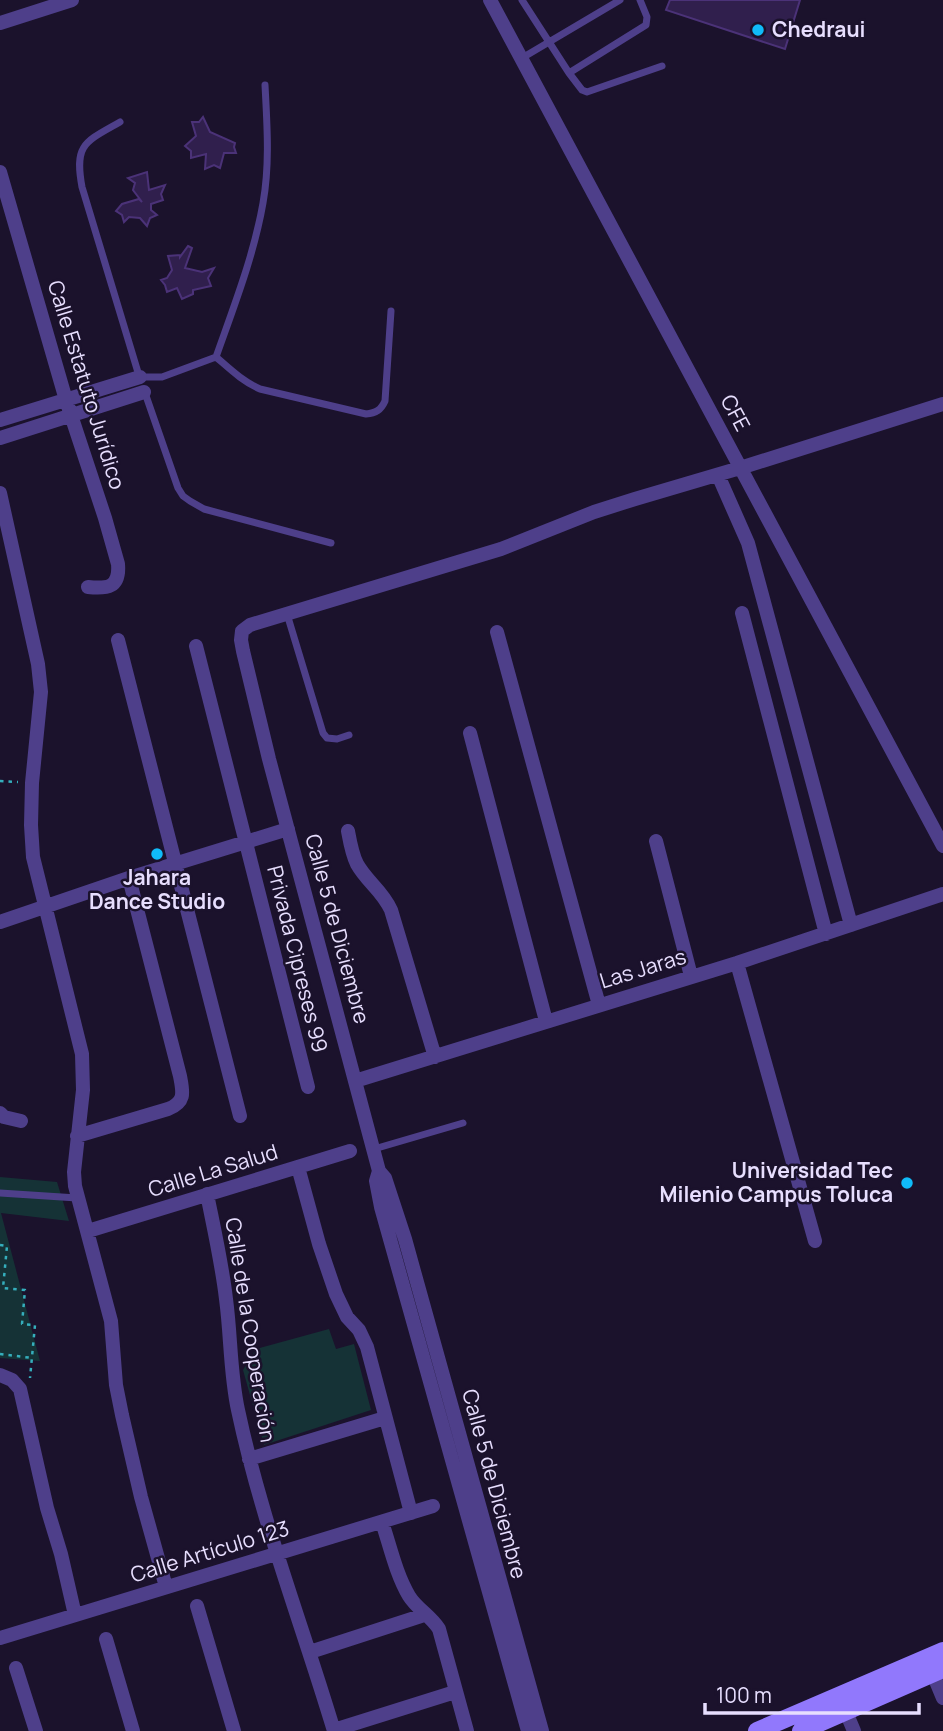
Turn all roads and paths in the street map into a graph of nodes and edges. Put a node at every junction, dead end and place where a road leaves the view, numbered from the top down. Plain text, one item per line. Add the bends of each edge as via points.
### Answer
1 (72, 0) edge
2 (490, 0) edge
3 (522, 0) edge
4 (620, 0) edge
5 (640, 0) edge
6 (0, 23) edge
7 (549, 41) junction
8 (521, 59) junction
9 (662, 66) dead end
10 (569, 73) junction
11 (265, 85) dead end
12 (120, 122) dead end
13 (0, 172) edge
14 (391, 311) dead end
15 (216, 356) junction
16 (140, 377) junction
17 (162, 377) junction
18 (144, 392) junction
19 (66, 400) junction
20 (943, 404) edge
21 (71, 416) junction
22 (0, 421) edge
23 (0, 438) edge
24 (740, 468) junction
25 (718, 475) junction
26 (0, 492) edge
27 (331, 542) dead end
28 (88, 587) dead end
29 (743, 613) dead end
30 (287, 614) junction
31 (497, 632) dead end
32 (118, 640) dead end
33 (196, 646) dead end
34 (470, 733) dead end
35 (349, 735) dead end
36 (0, 781) edge
37 (32, 783) junction
38 (288, 829) junction
39 (348, 831) dead end
40 (656, 841) dead end
41 (246, 842) junction
42 (943, 846) edge
43 (176, 864) junction
44 (130, 878) junction
45 (943, 894) edge
46 (46, 906) junction
47 (0, 922) edge
48 (850, 925) junction
49 (825, 934) junction
50 (737, 963) junction
51 (691, 976) junction
52 (599, 1005) junction
53 (546, 1021) junction
54 (435, 1057) junction
55 (355, 1081) junction
56 (308, 1087) dead end
57 (0, 1113) edge
58 (240, 1116) dead end
59 (21, 1121) dead end
60 (463, 1122) dead end
61 (77, 1136) junction
62 (373, 1149) junction
63 (350, 1151) dead end
64 (298, 1167) junction
65 (379, 1171) junction
66 (0, 1193) edge
67 (207, 1194) junction
68 (77, 1198) junction
69 (88, 1231) junction
70 (815, 1241) dead end
71 (0, 1245) edge
72 (0, 1354) edge
73 (32, 1358) junction
74 (0, 1375) edge
75 (20, 1390) junction
76 (385, 1418) junction
77 (249, 1459) junction
78 (433, 1506) dead end
79 (411, 1513) junction
80 (382, 1522) junction
81 (277, 1553) junction
82 (166, 1587) junction
83 (197, 1606) dead end
84 (75, 1615) junction
85 (424, 1615) junction
86 (0, 1638) edge
87 (106, 1639) dead end
88 (943, 1651) edge
89 (310, 1652) junction
90 (16, 1668) dead end
91 (938, 1672) edge
92 (455, 1692) junction
93 (943, 1698) edge
94 (846, 1712) junction
95 (36, 1731) edge
96 (133, 1731) edge
97 (234, 1731) edge
98 (334, 1731) edge
99 (467, 1731) edge
100 (528, 1731) edge
101 (542, 1731) edge
102 (757, 1731) edge
103 (801, 1731) edge
104 (854, 1731) edge

1 - 6 street
2 - 8 street, CFE
3 - 7 lane
4 - 7 lane
5 - 10 lane via 646,24
7 - 8 lane
7 - 10 lane
8 - 24 street, CFE
9 - 10 lane via 591,92 584,91
11 - 15 lane via 268,145 263,202 245,274
12 - 16 lane via 83,147 78,167
13 - 19 street, Calle Estatuto Jurídico
14 - 15 lane via 385,401 375,413 260,389
15 - 17 lane
16 - 17 lane
16 - 18 lane
16 - 19 street
17 - 18 lane
18 - 21 street
18 - 27 lane via 178,488 190,501 204,509
19 - 21 street, Calle Estatuto Jurídico
19 - 22 street
20 - 24 street
21 - 23 street
21 - 28 street, Calle Estatuto Jurídico via 118,572 108,588
24 - 25 street
24 - 42 street, CFE
25 - 30 street
25 - 48 street via 748,543
26 - 37 street via 38,664 41,692
29 - 49 street
30 - 35 lane via 323,733 337,739
30 - 38 street via 250,625 242,631 241,640
31 - 52 street
32 - 43 street
33 - 41 street, Privada Cipreses 99
34 - 53 street
36 - 37 path
37 - 46 street via 33,857
38 - 41 street, Calle 5 de Diciembre
38 - 55 street, Calle 5 de Diciembre
39 - 54 street via 357,865 391,910
40 - 51 street
41 - 43 street, Calle 5 de Diciembre
41 - 56 street, Privada Cipreses 99
43 - 44 street, Calle 5 de Diciembre
43 - 58 street
44 - 46 street, Calle 5 de Diciembre
44 - 61 street via 178,1068 181,1101 169,1109
45 - 48 street, Las Jaras
46 - 47 street, Calle 5 de Diciembre
46 - 61 street via 82,1054
48 - 49 street, Las Jaras
49 - 50 street, Las Jaras
50 - 51 street, Las Jaras
50 - 70 street
51 - 52 street, Las Jaras
52 - 53 street, Las Jaras
53 - 54 street, Las Jaras
54 - 55 street, Las Jaras
55 - 62 street, Calle 5 de Diciembre
57 - 59 street
60 - 62 lane
61 - 68 street
62 - 65 street, Calle 5 de Diciembre
63 - 64 street, Calle La Salud
64 - 67 street, Calle La Salud
64 - 76 street via 336,1294 367,1347
65 - 100 street, Calle 5 de Diciembre via 376,1187
65 - 101 street, Calle 5 de Diciembre via 405,1239
66 - 68 lane
67 - 69 street, Calle La Salud
67 - 77 street, Calle de la Cooperación via 226,1297 237,1406
68 - 69 street
69 - 82 street via 111,1321 122,1415
71 - 73 path via 7,1246 3,1288 25,1290 22,1324 35,1325
72 - 73 path
73 - 75 path via 28,1390
74 - 75 street
75 - 84 street
76 - 77 street
76 - 79 street
77 - 81 street, Calle de la Cooperación
78 - 79 street, Calle Artículo 123
79 - 80 street, Calle Artículo 123
80 - 81 street, Calle Artículo 123
80 - 85 street via 404,1586
81 - 82 street, Calle Artículo 123
81 - 89 street, Calle de la Cooperación
82 - 84 street, Calle Artículo 123
83 - 97 street
84 - 86 street, Calle Artículo 123
85 - 89 street
85 - 92 street via 439,1629
87 - 96 street
88 - 102 main road
89 - 98 street, Calle de la Cooperación
90 - 95 street
91 - 93 street
91 - 94 main road
92 - 98 street
92 - 99 street
94 - 103 main road
94 - 104 street

